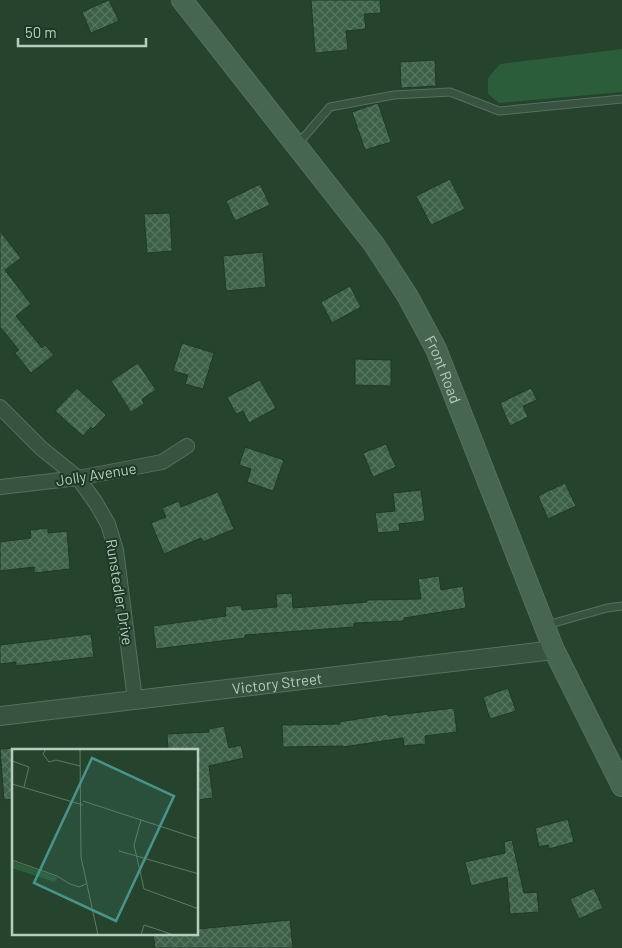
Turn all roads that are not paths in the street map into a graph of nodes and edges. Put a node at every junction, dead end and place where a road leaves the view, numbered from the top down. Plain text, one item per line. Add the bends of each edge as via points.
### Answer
1 (182, 0) edge
2 (622, 100) edge
3 (297, 145) junction
4 (0, 407) edge
5 (187, 446) dead end
6 (78, 478) junction
7 (0, 487) edge
8 (622, 606) edge
9 (544, 626) junction
10 (554, 650) junction
11 (135, 700) junction
12 (0, 716) edge
13 (622, 786) edge

1 - 3 main road, Front Road
2 - 3 lane via 499,111 450,92 394,95 330,107
3 - 9 main road, Front Road via 373,243 436,349
4 - 6 street, Runstedler Drive via 41,448
5 - 6 street, Jolly Avenue via 162,462
6 - 7 street, Jolly Avenue
6 - 11 street, Runstedler Drive via 108,524 116,550
8 - 9 lane
9 - 10 main road, Front Road
10 - 11 street, Victory Street
10 - 13 main road, Front Road
11 - 12 street, Victory Street

